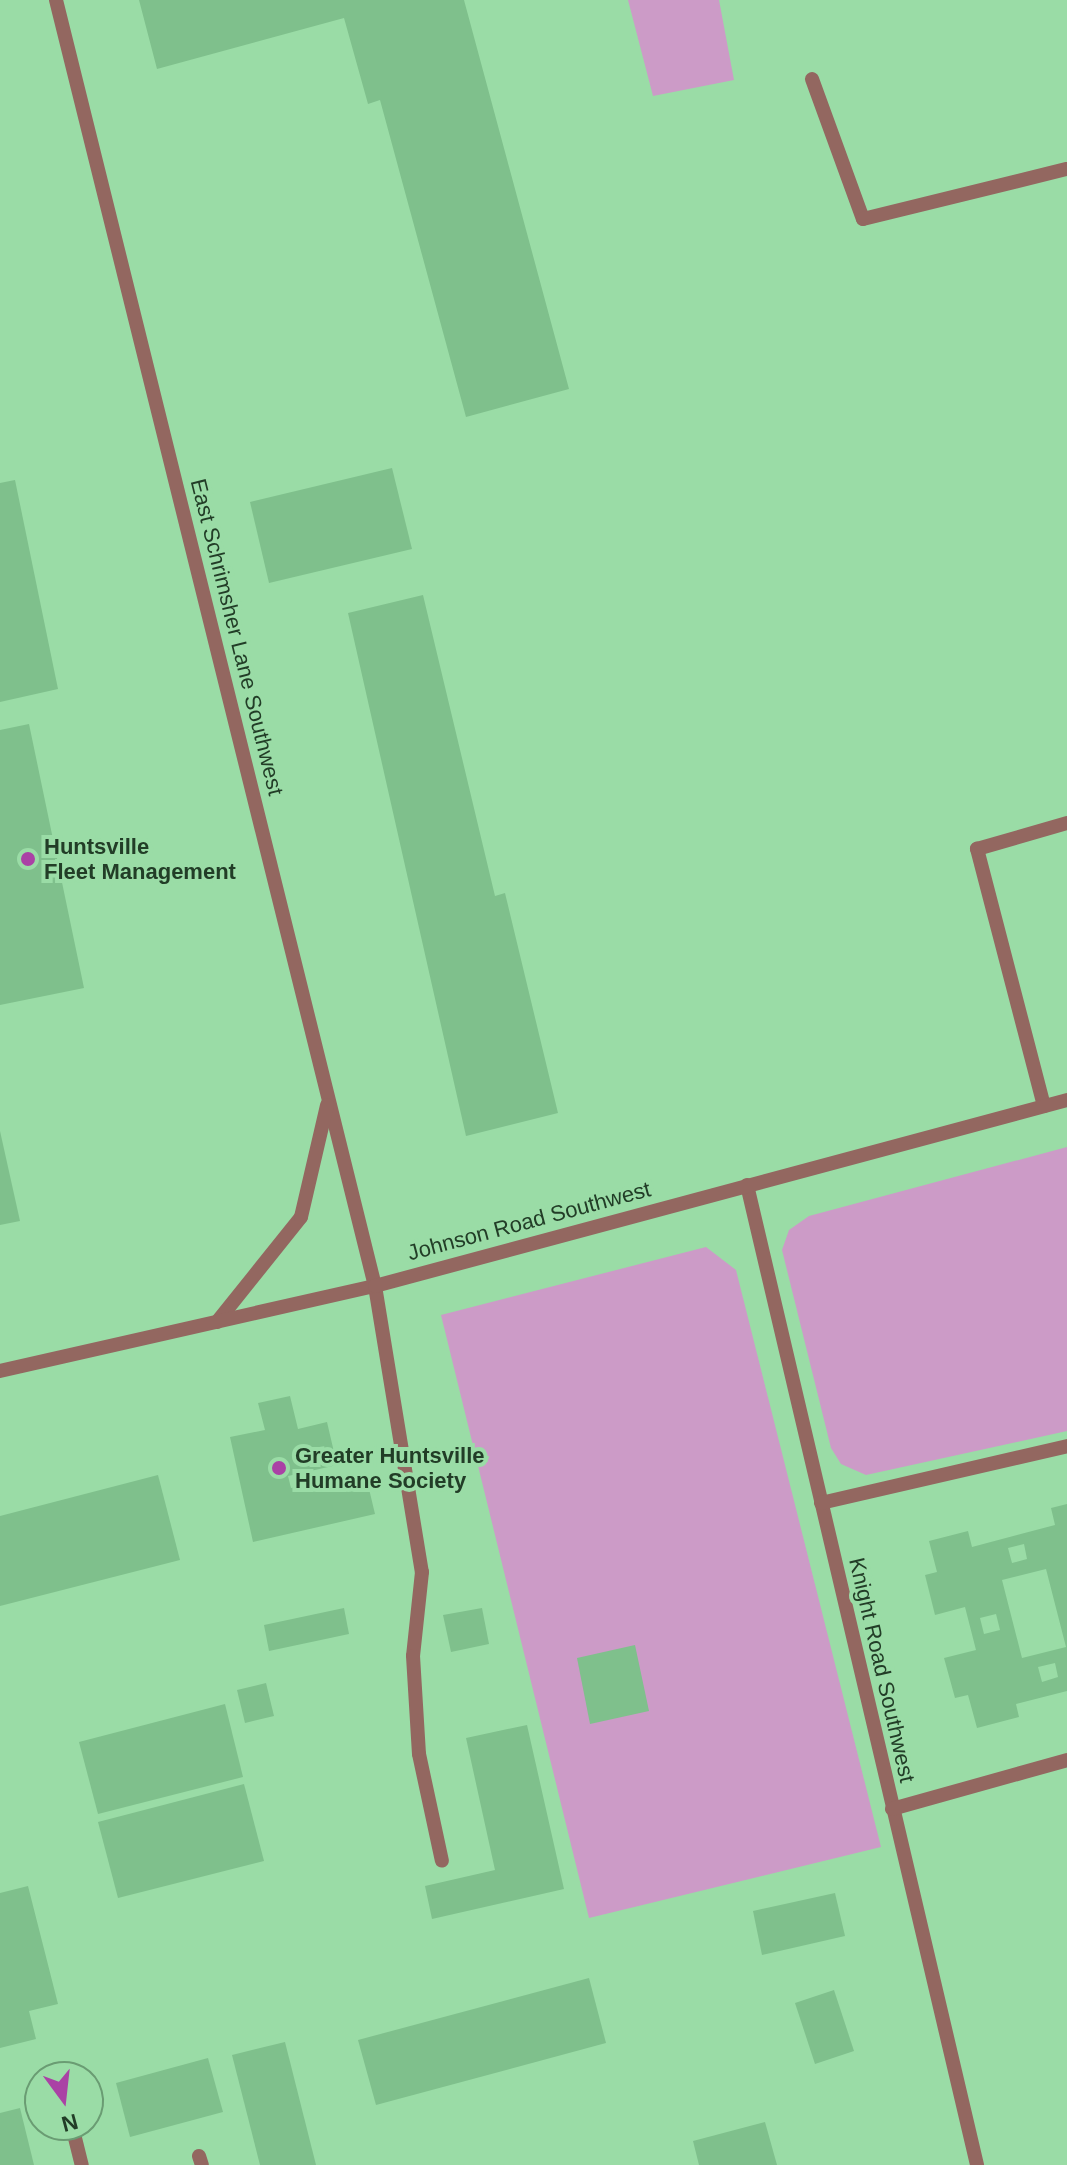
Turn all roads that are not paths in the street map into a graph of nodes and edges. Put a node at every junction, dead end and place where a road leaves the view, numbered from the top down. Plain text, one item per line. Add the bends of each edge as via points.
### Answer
1 (56, 0) edge
2 (812, 79) dead end
3 (1067, 169) edge
4 (1067, 823) edge
5 (329, 1097) junction
6 (1067, 1100) edge
7 (1044, 1106) junction
8 (747, 1185) junction
9 (375, 1286) junction
10 (217, 1322) junction
11 (0, 1371) edge
12 (1067, 1446) edge
13 (821, 1503) junction
14 (1067, 1760) edge
15 (892, 1809) junction
16 (442, 1861) dead end
17 (76, 2141) edge
18 (82, 2165) edge
19 (977, 2165) edge

1 - 5 street, East Schrimsher Lane Southwest
2 - 3 street via 863,219
4 - 7 street via 977,849
5 - 9 street, East Schrimsher Lane Southwest
5 - 10 street via 301,1217
6 - 7 street, Johnson Road Southwest
7 - 8 street, Johnson Road Southwest
8 - 9 street, Johnson Road Southwest
8 - 13 street, Knight Road Southwest
9 - 10 street, Johnson Road Southwest
9 - 16 street, East Schrimsher Lane Southwest via 422,1572 414,1684 419,1754
10 - 11 street, Johnson Road Southwest
12 - 13 street
13 - 15 street, Knight Road Southwest
14 - 15 street
15 - 19 street, Knight Road Southwest
17 - 18 street

